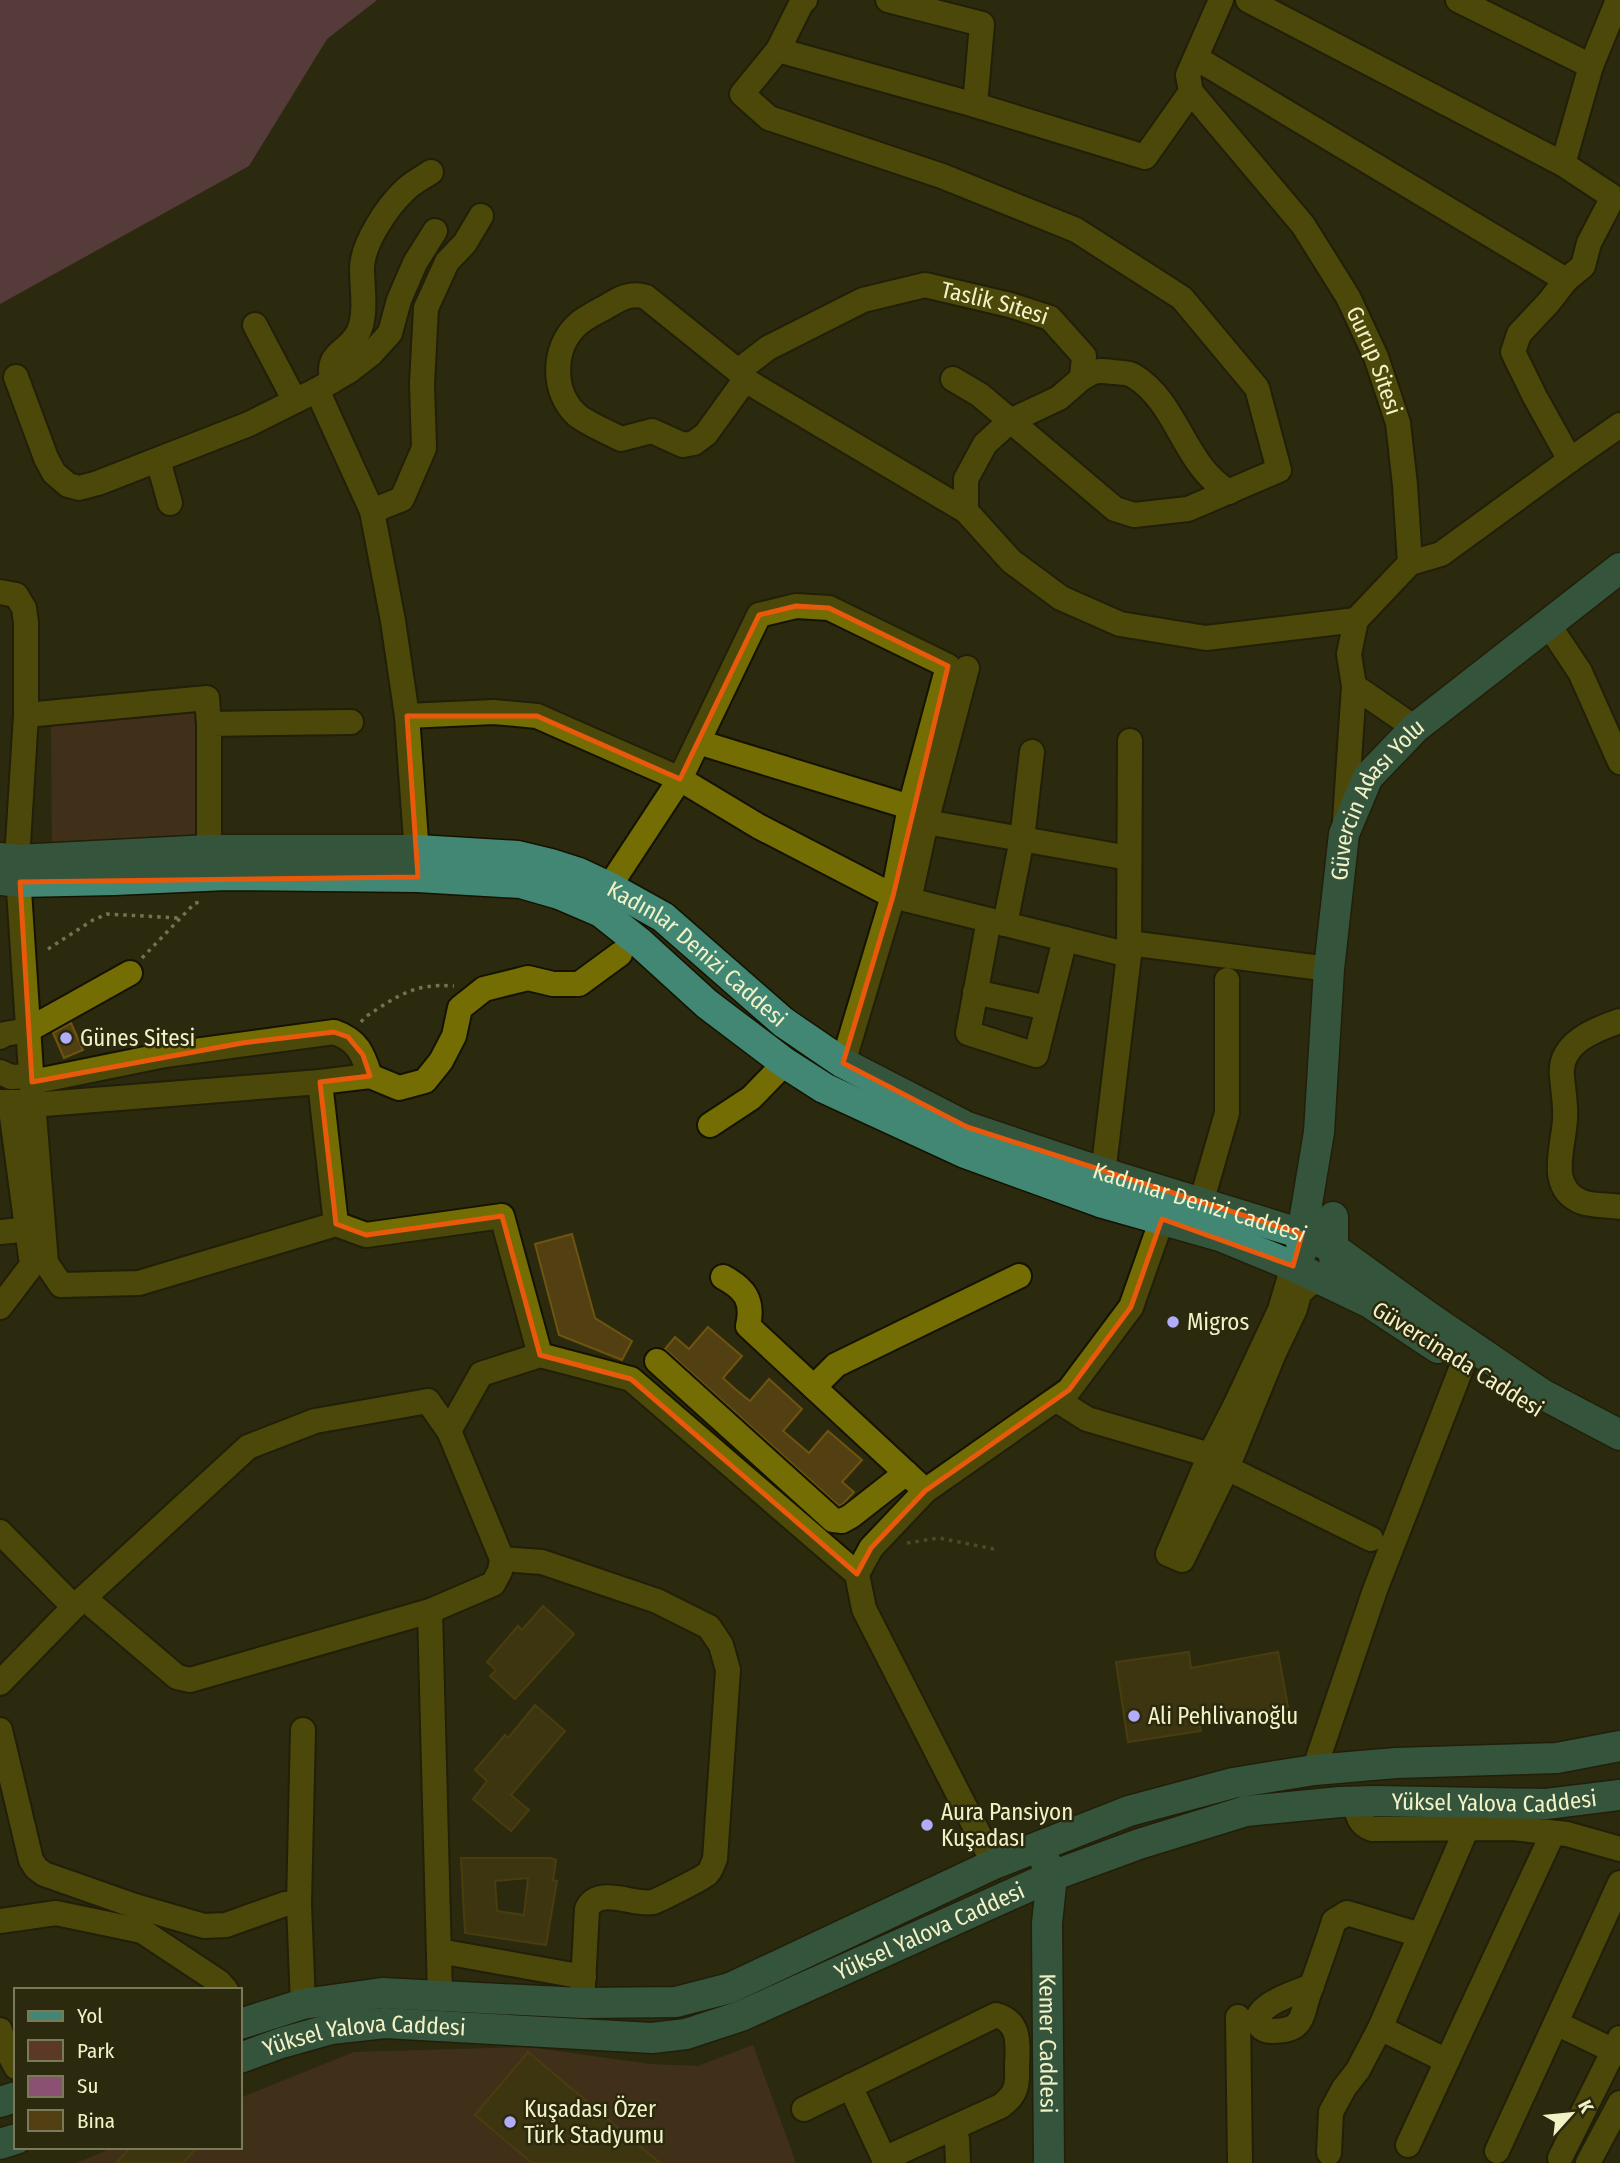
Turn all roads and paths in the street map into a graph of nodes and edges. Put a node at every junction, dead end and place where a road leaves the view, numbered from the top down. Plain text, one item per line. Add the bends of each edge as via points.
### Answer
1 (805, 0) edge
2 (888, 0) edge
3 (1222, 0) edge
4 (1248, 0) edge
5 (1458, 0) edge
6 (1618, 0) edge
7 (778, 50) junction
8 (1196, 58) junction
9 (1591, 66) junction
10 (1191, 92) junction
11 (975, 105) junction
12 (1563, 164) junction
13 (431, 172) dead end
14 (1616, 196) edge
15 (481, 216) dead end
16 (435, 231) dead end
17 (1566, 280) junction
18 (255, 325) dead end
19 (741, 376) junction
20 (16, 377) dead end
21 (1082, 378) junction
22 (953, 379) dead end
23 (315, 391) junction
24 (1010, 421) junction
25 (1620, 425) edge
26 (158, 460) junction
27 (1570, 460) junction
28 (1229, 492) junction
29 (170, 503) dead end
30 (372, 511) junction
31 (966, 511) junction
32 (1410, 563) junction
33 (1620, 568) edge
34 (0, 592) edge
35 (1356, 620) junction
36 (1548, 624) junction
37 (967, 668) dead end
38 (1354, 686) junction
39 (26, 715) junction
40 (407, 716) junction
41 (351, 722) dead end
42 (209, 724) junction
43 (1415, 728) junction
44 (1130, 741) dead end
45 (698, 742) junction
46 (1032, 752) dead end
47 (1620, 762) edge
48 (680, 779) junction
49 (918, 815) junction
50 (1344, 834) junction
51 (1022, 839) junction
52 (209, 850) junction
53 (1129, 858) junction
54 (418, 864) junction
55 (9, 870) edge
56 (609, 887) junction
57 (901, 898) junction
58 (208, 901) dead end
59 (178, 918) junction
60 (997, 922) junction
61 (1065, 939) junction
62 (48, 949) dead end
63 (1129, 949) junction
64 (620, 954) dead end
65 (1329, 969) junction
66 (130, 973) joint
67 (1227, 979) dead end
68 (484, 989) junction
69 (975, 992) junction
70 (1047, 1008) junction
71 (1620, 1021) edge
72 (28, 1030) junction
73 (0, 1037) edge
74 (348, 1037) junction
75 (785, 1063) junction
76 (843, 1063) junction
77 (0, 1072) edge
78 (370, 1076) junction
79 (320, 1082) junction
80 (21, 1093) edge
81 (710, 1125) dead end
82 (1320, 1132) junction
83 (19, 1165) edge
84 (1104, 1173) junction
85 (1100, 1202) junction
86 (1201, 1203) junction
87 (1620, 1207) edge
88 (1333, 1217) junction
89 (1163, 1219) junction
90 (336, 1224) junction
91 (36, 1229) junction
92 (0, 1232) edge
93 (1302, 1234) junction
94 (1333, 1248) junction
95 (1293, 1266) junction
96 (1019, 1276) dead end
97 (723, 1277) dead end
98 (1321, 1280) junction
99 (1378, 1281) junction
100 (0, 1307) edge
101 (540, 1355) junction
102 (657, 1361) dead end
103 (1463, 1364) junction
104 (814, 1387) junction
105 (1057, 1400) junction
106 (449, 1431) junction
107 (1620, 1435) edge
108 (1620, 1458) edge
109 (1218, 1461) junction
110 (906, 1473) junction
111 (926, 1491) junction
112 (0, 1532) edge
113 (1371, 1539) dead end
114 (906, 1543) dead end
115 (994, 1549) dead end
116 (502, 1559) junction
117 (857, 1574) junction
118 (79, 1602) junction
119 (430, 1611) junction
120 (0, 1683) edge
121 (0, 1730) edge
122 (303, 1730) dead end
123 (1620, 1746) edge
124 (1620, 1761) edge
125 (1351, 1768) junction
126 (1314, 1770) junction
127 (1620, 1776) edge
128 (1620, 1795) edge
129 (1365, 1801) junction
130 (1467, 1828) junction
131 (1553, 1833) junction
132 (1038, 1847) junction
133 (1620, 1849) edge
134 (995, 1864) junction
135 (1052, 1876) junction
136 (1620, 1883) edge
137 (1012, 1894) junction
138 (299, 1904) junction
139 (0, 1921) edge
140 (1047, 1923) junction
141 (1420, 1935) junction
142 (439, 1951) junction
143 (1312, 1986) dead end
144 (224, 1988) edge
145 (583, 1990) junction
146 (440, 1995) junction
147 (303, 2004) junction
148 (244, 2017) edge
149 (1238, 2017) dead end
150 (1556, 2023) junction
151 (1380, 2028) junction
152 (1048, 2031) junction
153 (1018, 2038) junction
154 (1, 2042) edge
155 (1617, 2044) edge
156 (242, 2057) edge
157 (1447, 2061) junction
158 (14, 2064) edge
159 (850, 2086) junction
160 (1620, 2103) edge
161 (804, 2109) dead end
162 (953, 2128) junction
163 (1408, 2145) dead end
164 (1497, 2151) dead end
165 (1329, 2153) dead end
166 (1560, 2158) dead end
167 (885, 2161) edge
168 (958, 2163) edge
169 (1049, 2163) edge
170 (1240, 2163) edge
171 (1588, 2163) edge

1 - 7 street
2 - 11 street via 982,24
3 - 8 street
4 - 12 street
5 - 9 street
6 - 9 street
7 - 11 street
7 - 28 street via 742,94 769,118 942,176 1076,230 1182,298 1258,388 1279,470
8 - 10 street via 1188,75
8 - 17 street
9 - 12 street
10 - 11 street via 1145,157
10 - 32 street, Gurup Sitesi via 1303,225 1365,333 1398,423
12 - 14 street
13 - 23 street via 405,190 368,243 362,265 358,333 333,358
14 - 17 street via 1589,243 1583,266
15 - 30 street via 447,262 426,308 424,449 402,499
16 - 23 street via 415,263 390,333 371,354
17 - 27 street via 1519,334 1513,352
18 - 23 street
19 - 19 street via 646,297 634,295 579,322 564,343 558,369 564,398 578,416 621,439 652,431 683,445 706,434
19 - 21 street, Taslik Sitesi via 768,348 863,300 925,285 1050,318 1084,356
19 - 31 street
20 - 26 street via 49,466 68,485 79,488 97,483
21 - 24 street via 1059,398
21 - 28 street via 1096,370 1132,374 1164,403 1188,446 1216,484
22 - 24 street
23 - 26 street
23 - 30 street
24 - 28 street via 1115,509 1134,515 1188,509
24 - 31 street via 985,444 966,479
25 - 27 street
26 - 29 street
27 - 32 street via 1441,554
30 - 40 street
31 - 35 street via 1011,561 1061,598 1120,624 1206,638
32 - 35 street
33 - 36 main road, Güvercin Adası Yolu
34 - 39 street via 16,596 24,608
35 - 38 street via 1349,654
36 - 43 main road, Güvercin Adası Yolu
36 - 47 street via 1580,672
37 - 49 street
38 - 43 street
38 - 50 street
39 - 42 street via 207,698
39 - 55 street
40 - 48 street via 494,712 537,716
40 - 54 street
41 - 42 street
42 - 52 street
43 - 50 main road, Güvercin Adası Yolu via 1368,777
44 - 53 street
45 - 48 street
45 - 49 street
45 - 49 street via 759,615 796,606 830,608 948,666
46 - 51 street
48 - 56 street
48 - 57 street via 758,826
49 - 51 street
49 - 57 street
50 - 65 main road, Güvercin Adası Yolu
51 - 53 street
51 - 60 street
52 - 54 main road, Kadınlar Denizi Caddesi
52 - 55 main road, Kadınlar Denizi Caddesi
53 - 63 street
54 - 55 main road, Kadınlar Denizi Caddesi via 228,875
54 - 56 main road, Kadınlar Denizi Caddesi via 518,856 579,873
54 - 75 main road, Kadınlar Denizi Caddesi via 521,883 601,912 706,1004
55 - 72 street
56 - 76 main road, Kadınlar Denizi Caddesi via 663,917 783,1022
57 - 60 street
57 - 76 street
58 - 59 path via 195,903
59 - 62 path via 107,914
59 - 66 path
60 - 61 street
60 - 69 street
61 - 63 street
61 - 70 street
63 - 65 street
63 - 84 street
64 - 68 street via 579,984 528,978
65 - 82 main road, Güvercin Adası Yolu
66 - 72 street
67 - 86 street via 1227,1113
68 - 74 path via 434,984 406,991 365,1017
68 - 78 street via 460,1008 454,1036 425,1081 398,1088
69 - 70 street
69 - 70 street via 968,1033 1036,1055
71 - 87 street via 1586,1034 1566,1057 1561,1073 1566,1100 1559,1161 1563,1182 1575,1197
72 - 73 street
72 - 80 street
74 - 78 street via 363,1055
74 - 80 street via 334,1032 165,1055
75 - 81 street via 751,1098
75 - 85 main road, Kadınlar Denizi Caddesi via 824,1088 965,1153
76 - 84 main road, Kadınlar Denizi Caddesi via 967,1127
77 - 80 street via 11,1077
78 - 79 street
79 - 80 street via 44,1104
79 - 90 street
80 - 83 street
82 - 88 main road, Güvercin Adası Yolu
82 - 93 main road, Güvercin Adası Yolu
83 - 91 street
84 - 85 street
84 - 86 main road, Kadınlar Denizi Caddesi
85 - 89 main road, Kadınlar Denizi Caddesi
86 - 93 main road, Kadınlar Denizi Caddesi
88 - 94 main road
88 - 99 main road, Güvercin Adası Yolu via 1354,1254
89 - 95 main road, Kadınlar Denizi Caddesi
89 - 105 street via 1131,1307
90 - 91 street via 139,1283 61,1285 46,1263
90 - 101 street via 366,1235 502,1216
91 - 92 street
91 - 100 street via 32,1265
93 - 94 main road, Kadınlar Denizi Caddesi
93 - 95 main road
93 - 98 main road via 1306,1266
94 - 98 main road via 1336,1262 1331,1275
94 - 99 main road, Kadınlar Denizi Caddesi
95 - 98 main road, Güvercinada Caddesi
95 - 109 street via 1280,1310 1235,1406
96 - 104 street via 835,1365
97 - 104 street via 745,1295 750,1310 748,1326
98 - 103 main road, Güvercinada Caddesi via 1370,1303
98 - 109 street via 1299,1294
99 - 107 main road, Güvercinada Caddesi via 1542,1394
101 - 106 street via 481,1374
101 - 117 street via 631,1379
102 - 110 street via 833,1520 847,1519
103 - 108 main road, Güvercinada Caddesi
103 - 126 street via 1375,1590
104 - 110 street
105 - 109 street via 1087,1419
105 - 111 street
106 - 116 street
106 - 118 street via 428,1401 316,1420 248,1447
109 - 113 street
110 - 111 street
111 - 117 street via 871,1548
112 - 118 street
114 - 115 path via 939,1538
116 - 119 street via 494,1584
116 - 145 street via 542,1562 657,1601 709,1627 726,1657 715,1859 708,1874 653,1902 593,1900 587,1909
117 - 134 street via 864,1609
118 - 119 street via 177,1677 190,1680
118 - 120 street
119 - 142 street
121 - 138 street via 31,1860 44,1874 204,1926 226,1925 285,1904
122 - 138 street
123 - 125 main road, Yüksel Yalova Caddesi via 1556,1758
124 - 125 main road via 1576,1772
125 - 126 main road, Yüksel Yalova Caddesi
126 - 132 main road, Yüksel Yalova Caddesi via 1233,1783 1129,1811
127 - 129 main road via 1570,1787 1405,1789
128 - 129 main road, Yüksel Yalova Caddesi via 1546,1804
129 - 130 street via 1361,1823 1371,1829
129 - 135 main road, Yüksel Yalova Caddesi via 1246,1811
130 - 131 street
130 - 141 street
131 - 133 street
131 - 157 street
132 - 134 main road, Yüksel Yalova Caddesi
132 - 135 main road
134 - 137 main road
134 - 145 main road, Yüksel Yalova Caddesi via 730,1988 676,2002
135 - 137 main road, Yüksel Yalova Caddesi
135 - 140 main road, Kemer Caddesi
136 - 150 street
137 - 140 main road
137 - 156 main road, Yüksel Yalova Caddesi via 741,2016 686,2034 652,2038 385,2023 331,2029
138 - 147 street
139 - 144 street via 56,1913 142,1931
140 - 152 main road, Kemer Caddesi
141 - 143 street via 1347,1913 1334,1921
141 - 151 street
142 - 145 street
142 - 146 street
145 - 146 main road, Yüksel Yalova Caddesi
146 - 147 main road, Yüksel Yalova Caddesi via 382,1993
147 - 148 main road, Yüksel Yalova Caddesi
149 - 170 street
150 - 155 street
150 - 164 street
151 - 157 street
151 - 165 street via 1331,2112
152 - 153 street
152 - 169 main road, Kemer Caddesi
153 - 159 street via 1010,2021 996,2015
153 - 162 street via 1014,2092 1001,2106
154 - 158 street
155 - 166 street
157 - 163 street
159 - 161 street
159 - 167 street
160 - 171 street
162 - 167 street
162 - 168 street

